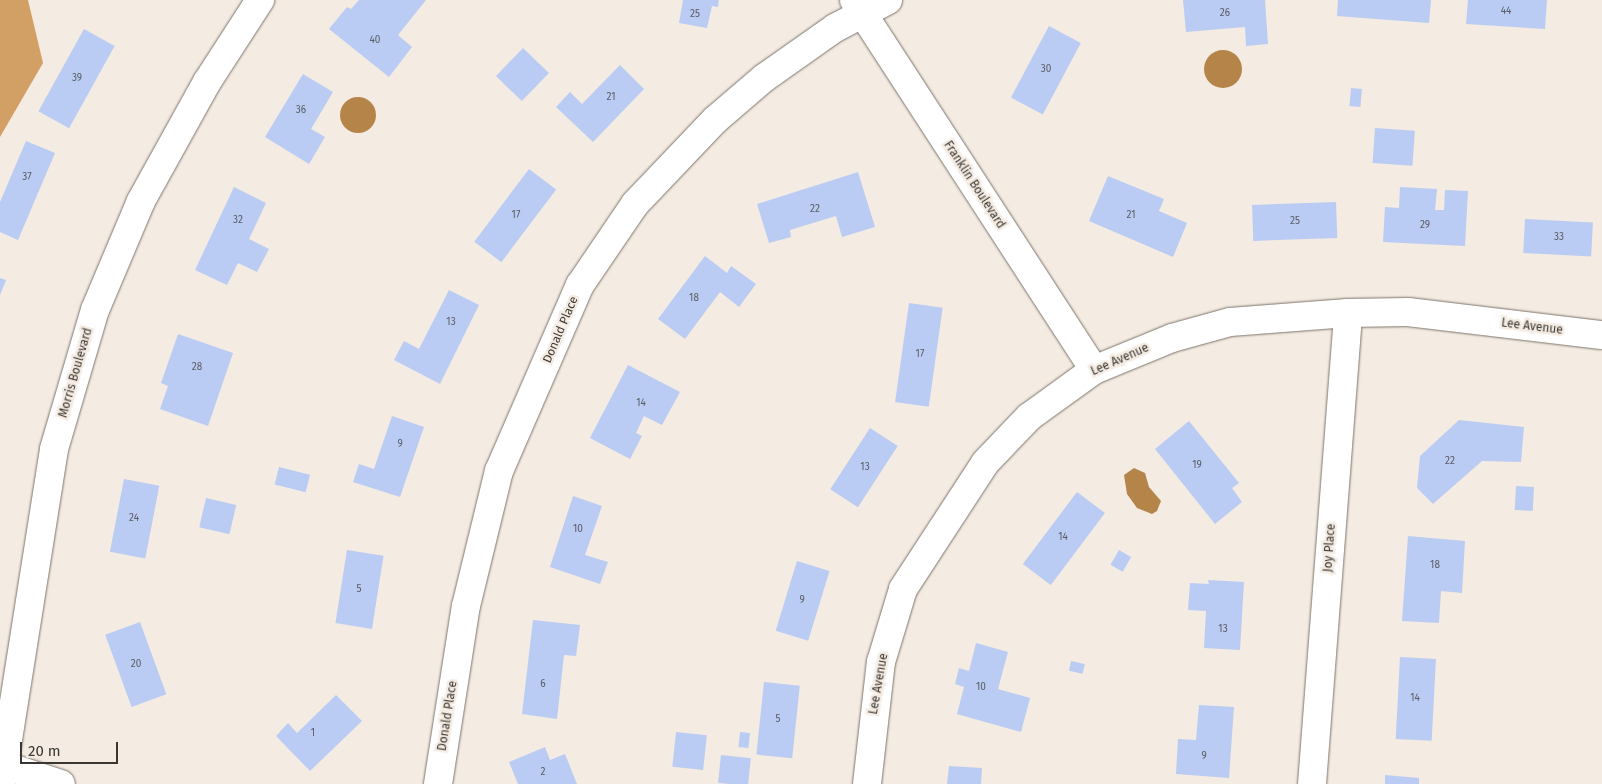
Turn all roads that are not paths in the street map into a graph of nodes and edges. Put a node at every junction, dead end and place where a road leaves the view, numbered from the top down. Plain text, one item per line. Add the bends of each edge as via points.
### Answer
1 (260, 0) edge
2 (888, 0) edge
3 (858, 7) edge
4 (1348, 313) junction
5 (1602, 335) edge
6 (1094, 370) junction
7 (1, 771) edge
8 (60, 784) edge
9 (438, 784) edge
10 (866, 784) edge
11 (1312, 784) edge

1 - 7 street, Morris Boulevard via 207,82 141,201 95,310 54,449
2 - 3 street, Donald Place
3 - 6 street, Franklin Boulevard
3 - 9 street, Donald Place via 715,120 635,204 580,285 499,472 466,606
4 - 5 street, Lee Avenue via 1408,312
4 - 6 street, Lee Avenue via 1230,322 1172,338
4 - 11 street, Joy Place
6 - 10 street, Lee Avenue via 1029,417 984,463 902,589 881,662
7 - 8 street

